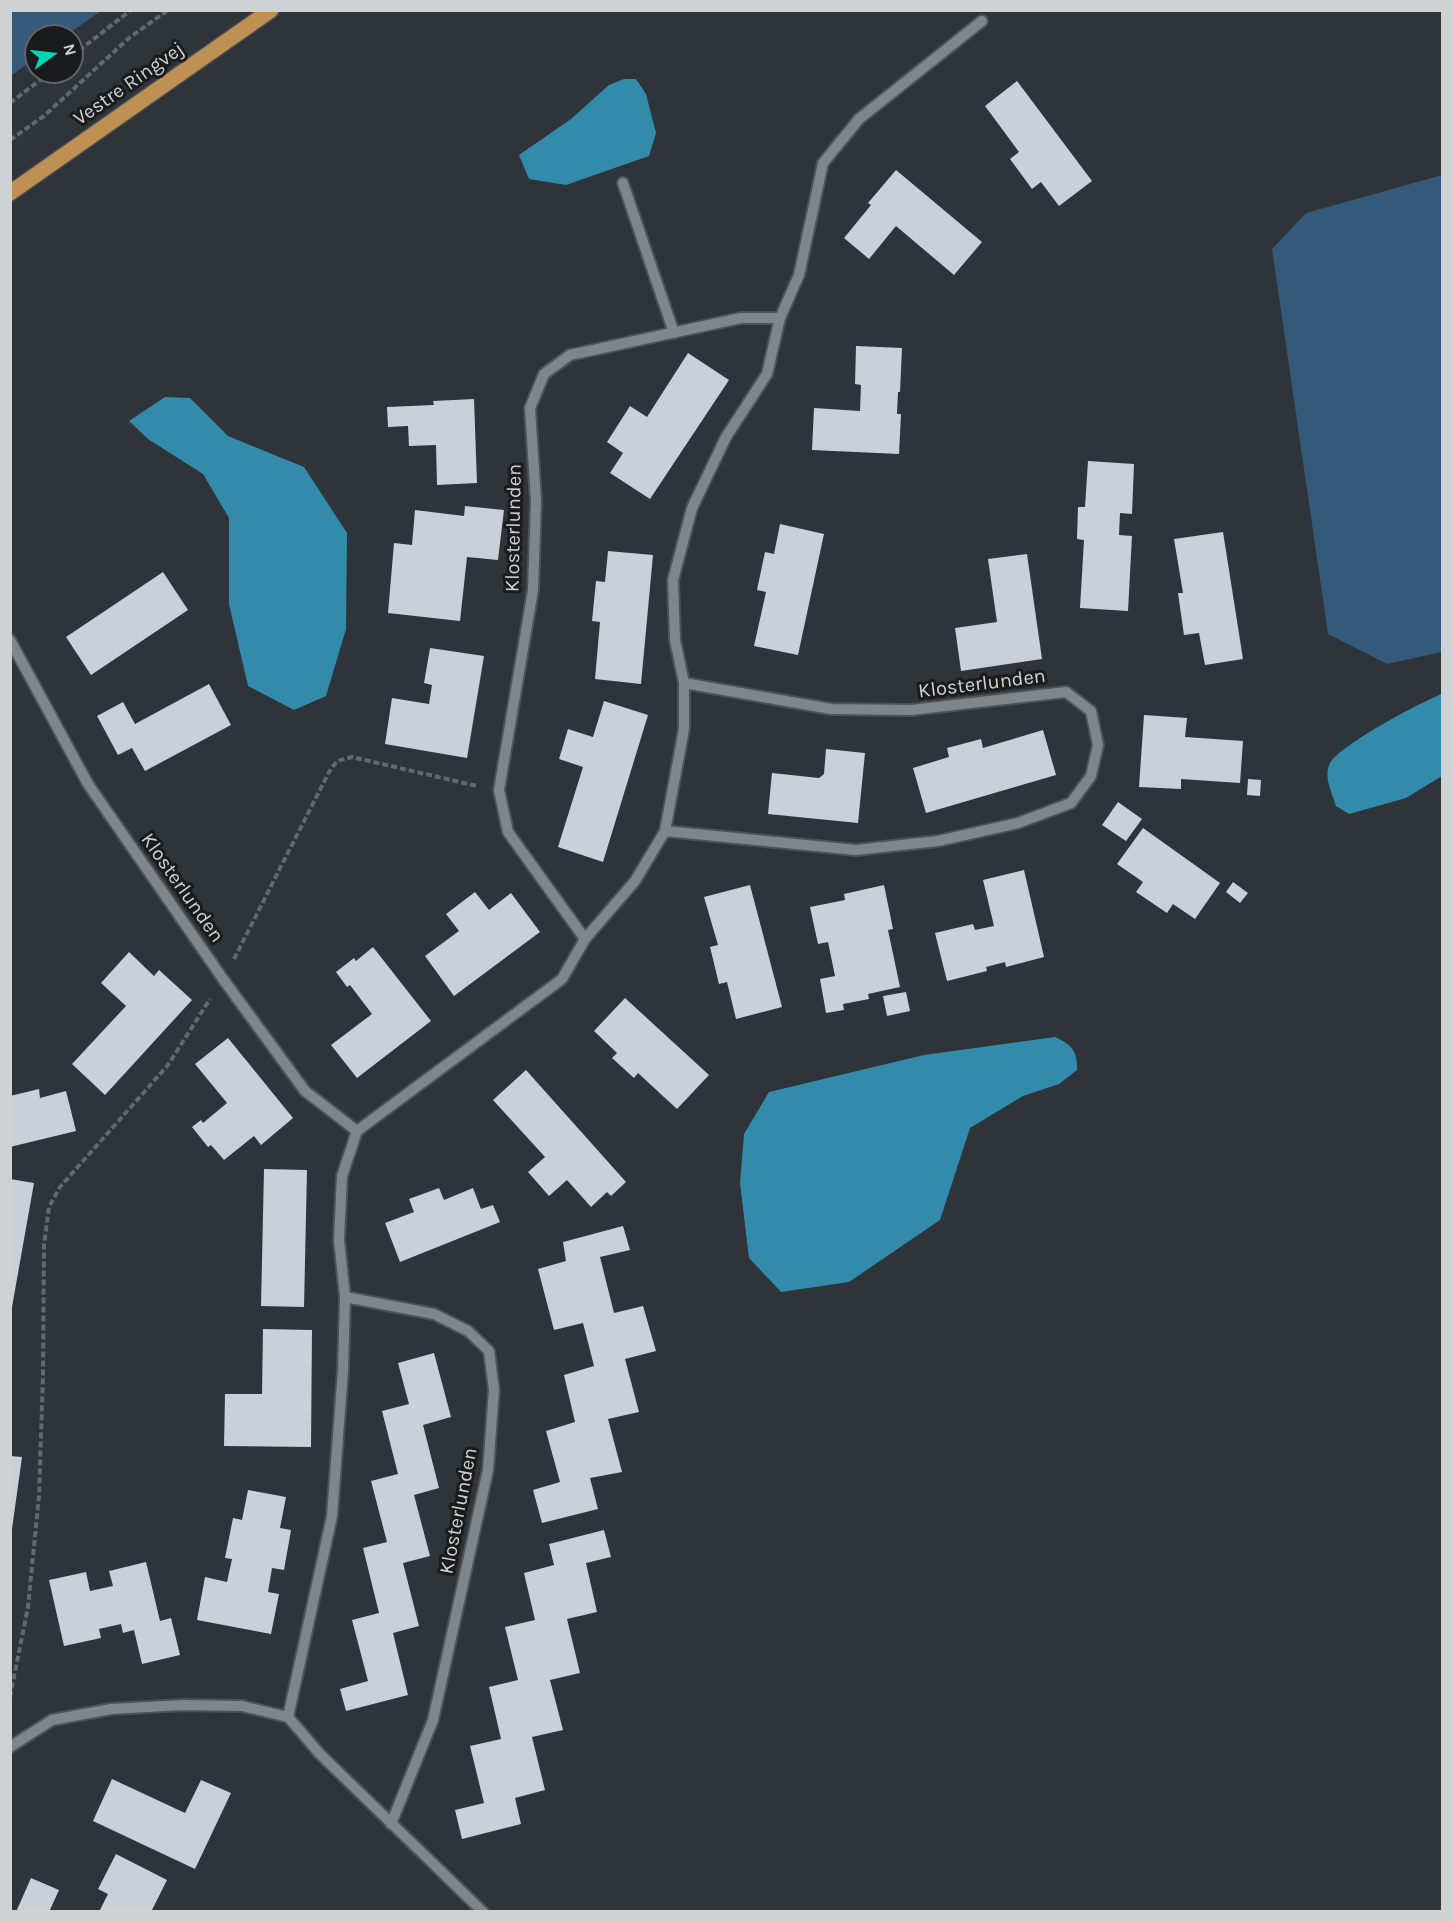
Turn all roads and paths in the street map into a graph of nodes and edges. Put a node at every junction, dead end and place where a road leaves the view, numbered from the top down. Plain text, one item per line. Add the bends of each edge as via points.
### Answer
1 (131, 10) edge
2 (168, 10) edge
3 (271, 10) edge
4 (982, 21) dead end
5 (84, 47) edge
6 (35, 84) edge
7 (10, 103) edge
8 (10, 140) edge
9 (623, 183) dead end
10 (10, 193) edge
11 (780, 318) junction
12 (674, 333) junction
13 (10, 640) edge
14 (684, 683) junction
15 (499, 790) junction
16 (665, 831) junction
17 (585, 939) junction
18 (223, 979) junction
19 (357, 1131) junction
20 (345, 1297) junction
21 (10, 1697) edge
22 (288, 1717) junction
23 (10, 1747) edge
24 (391, 1824) junction
25 (483, 1911) edge

1 - 5 path
2 - 8 path via 129,38 44,116
3 - 10 main road, Vestre Ringvej
4 - 11 street via 859,119 823,163 799,275
6 - 7 path
9 - 12 street
11 - 12 street, Klosterlunden via 741,318
11 - 14 street via 767,374 726,437 692,508 673,580 675,640
12 - 15 street, Klosterlunden via 570,355 544,374 530,408 536,501 533,590
13 - 18 street, Klosterlunden via 88,783
14 - 16 street via 684,729
14 - 16 street, Klosterlunden via 831,709 911,710 1066,692 1090,711 1098,746 1091,776 1071,803 1018,823 938,841 856,850
15 - 17 street, Klosterlunden via 508,832
15 - 18 path via 351,757 337,761
16 - 17 street via 635,881
17 - 19 street via 562,979
18 - 19 street, Klosterlunden via 305,1091
18 - 21 path via 168,1065 60,1187 49,1207 44,1245 39,1496 28,1607
19 - 20 street via 342,1176 339,1240
20 - 22 street via 332,1516
20 - 24 street, Klosterlunden via 434,1314 468,1331 489,1352 494,1390 488,1470 433,1720
22 - 23 street via 242,1706 111,1709 52,1720
22 - 24 street
24 - 25 street

